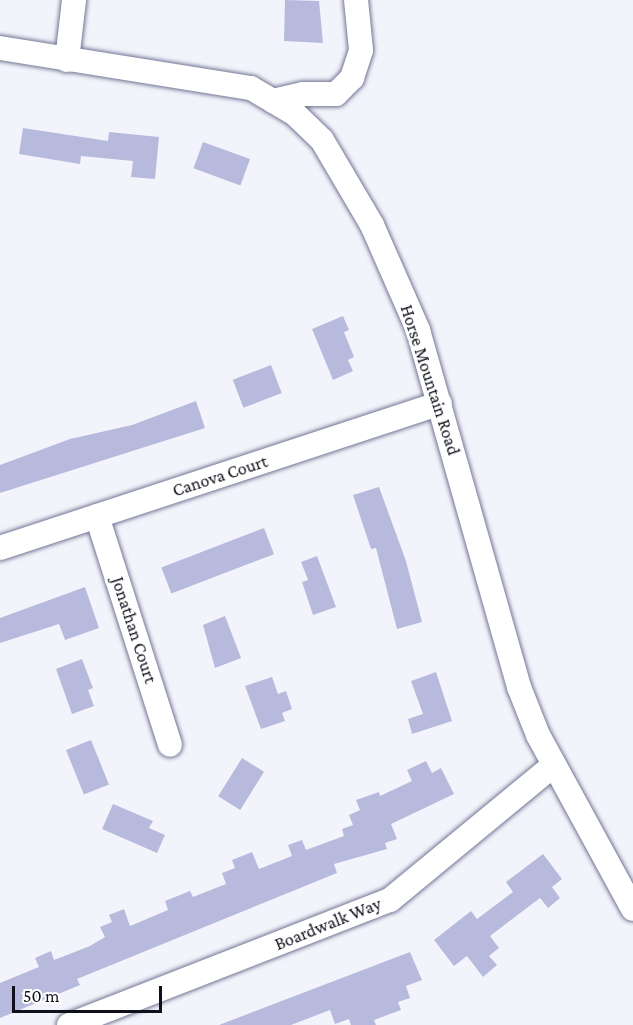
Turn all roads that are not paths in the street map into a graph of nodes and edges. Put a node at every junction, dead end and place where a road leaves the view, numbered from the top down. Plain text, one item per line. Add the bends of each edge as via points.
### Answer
1 (74, 0) edge
2 (356, 0) edge
3 (0, 48) edge
4 (67, 60) junction
5 (273, 101) junction
6 (440, 403) junction
7 (97, 516) junction
8 (0, 548) edge
9 (170, 745) dead end
10 (554, 765) junction
11 (633, 909) edge
12 (69, 1025) edge

1 - 4 street
2 - 5 street via 361,50 352,78 336,94 303,94
3 - 4 street, Horse Mountain Road
4 - 5 street, Horse Mountain Road via 251,88
5 - 6 street, Horse Mountain Road via 295,114 322,140 372,225 417,330
6 - 7 street, Canova Court
6 - 10 street, Horse Mountain Road via 519,687
7 - 8 street, Canova Court
7 - 9 street, Jonathan Court
10 - 11 street, Horse Mountain Road
10 - 12 street, Boardwalk Way via 390,900

